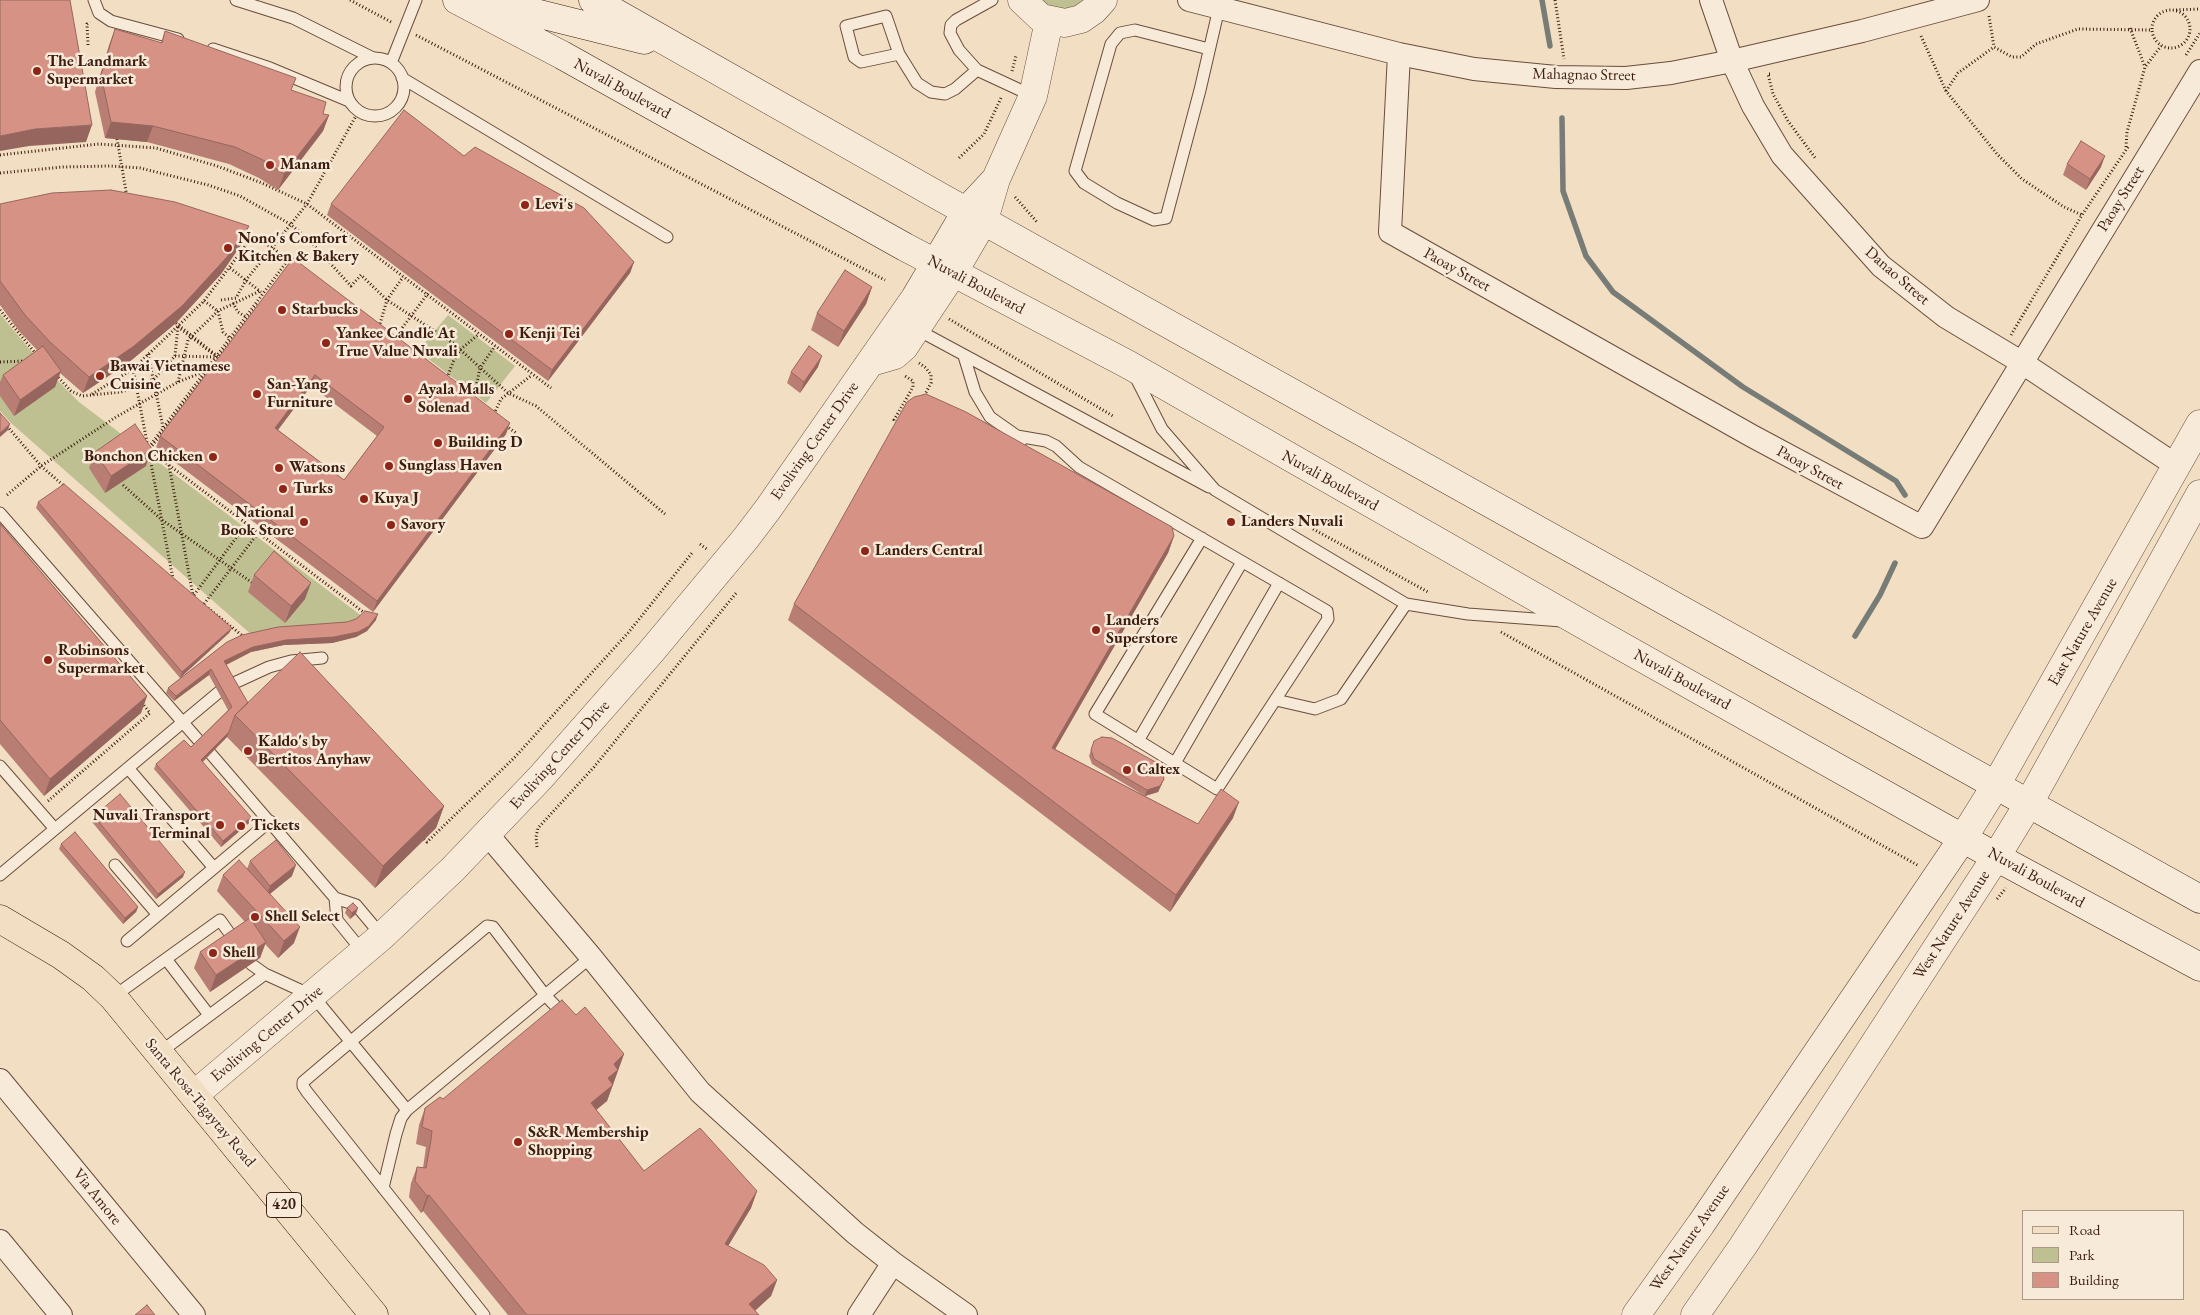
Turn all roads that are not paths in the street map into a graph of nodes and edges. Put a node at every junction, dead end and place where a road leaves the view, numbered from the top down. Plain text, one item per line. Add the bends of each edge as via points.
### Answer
1 (94, 0) edge
2 (236, 0) edge
3 (416, 0) edge
4 (457, 0) edge
5 (484, 0) edge
6 (593, 0) edge
7 (992, 0) edge
8 (1022, 0) edge
9 (1103, 0) edge
10 (1189, 0) edge
11 (1711, 0) edge
12 (1983, 5) edge
13 (1219, 8) junction
14 (1049, 21) junction
15 (188, 42) edge
16 (205, 47) edge
17 (677, 48) junction
18 (1209, 49) junction
19 (899, 54) junction
20 (1399, 54) junction
21 (373, 58) junction
22 (1732, 61) junction
23 (391, 63) junction
24 (2191, 65) edge
25 (977, 70) junction
26 (402, 78) junction
27 (1033, 96) junction
28 (349, 101) junction
29 (976, 215) junction
30 (667, 236) dead end
31 (945, 268) junction
32 (916, 329) junction
33 (964, 356) junction
34 (2021, 362) junction
35 (869, 363) junction
36 (1129, 365) junction
37 (2200, 424) edge
38 (1017, 436) junction
39 (1027, 451) edge
40 (2176, 466) junction
41 (1079, 467) junction
42 (1065, 469) edge
43 (1215, 490) junction
44 (2200, 495) edge
45 (0, 513) edge
46 (1202, 538) junction
47 (1242, 562) junction
48 (1279, 583) junction
49 (1406, 604) junction
50 (1583, 623) junction
51 (322, 658) dead end
52 (232, 684) edge
53 (219, 692) edge
54 (1276, 700) junction
55 (182, 722) junction
56 (1138, 740) junction
57 (200, 742) edge
58 (210, 754) edge
59 (1170, 763) junction
60 (0, 766) edge
61 (128, 768) junction
62 (1996, 785) junction
63 (2029, 803) junction
64 (270, 822) junction
65 (55, 828) junction
66 (488, 835) junction
67 (1963, 838) junction
68 (1996, 857) junction
69 (115, 865) dead end
70 (214, 868) junction
71 (0, 875) edge
72 (335, 898) junction
73 (2200, 899) edge
74 (158, 915) junction
75 (0, 919) edge
76 (127, 941) dead end
77 (236, 941) edge
78 (373, 944) junction
79 (591, 957) junction
80 (166, 959) junction
81 (251, 964) edge
82 (2200, 967) edge
83 (264, 974) junction
84 (545, 995) junction
85 (313, 996) junction
86 (112, 997) junction
87 (209, 1015) junction
88 (570, 1022) edge
89 (351, 1042) junction
90 (159, 1053) junction
91 (0, 1080) edge
92 (194, 1095) junction
93 (407, 1110) junction
94 (383, 1188) junction
95 (0, 1241) edge
96 (893, 1263) junction
97 (61, 1315) edge
98 (194, 1315) edge
99 (374, 1315) edge
100 (484, 1315) edge
101 (859, 1315) edge
102 (966, 1315) edge
103 (1636, 1315) edge
104 (1694, 1315) edge

1 - 15 lane via 99,13 111,21
2 - 21 lane via 293,18
3 - 23 lane
4 - 31 main road, Nuvali Boulevard
5 - 17 main road
6 - 17 main road
7 - 25 lane via 951,25 950,33 959,50
8 - 14 main road via 1034,14
9 - 14 main road via 1081,19 1065,23
10 - 13 street, Mahagnao Street
11 - 22 street, Danao Street
12 - 22 street, Mahagnao Street via 1915,31
13 - 18 lane
13 - 20 street, Mahagnao Street
14 - 27 main road, Evoliving Center Drive
16 - 28 lane via 270,68
17 - 29 main road
18 - 18 lane via 1135,30 1120,33 1111,44 1075,171 1084,183 1154,220 1166,218
19 - 19 lane via 886,16 846,26 854,56 861,62
19 - 25 lane via 917,83 931,92 944,94 955,89
20 - 22 street, Mahagnao Street via 1474,69 1567,77 1626,78
20 - 34 street, Paoay Street via 1390,232 1752,436 1922,527
21 - 23 lane
21 - 28 lane via 363,60 349,73 346,82
22 - 34 street, Danao Street via 1753,106 1782,155 1881,266 1946,317
23 - 26 lane
24 - 34 street, Paoay Street
25 - 27 lane
26 - 28 lane via 402,96 392,110 376,116 359,111
26 - 30 lane
27 - 29 main road, Evoliving Center Drive via 1010,188
29 - 31 main road, Evoliving Center Drive
29 - 62 main road
31 - 32 main road, Evoliving Center Drive
31 - 35 main road, Evoliving Center Drive via 915,298
31 - 36 main road, Nuvali Boulevard
32 - 33 lane
32 - 35 main road, Evoliving Center Drive via 895,355
33 - 38 lane via 975,392 990,417
33 - 43 lane
34 - 40 street, Danao Street
35 - 66 main road, Evoliving Center Drive via 746,538 650,653
36 - 43 lane via 1162,429
36 - 50 main road, Nuvali Boulevard
37 - 40 main road, East Nature Avenue
38 - 39 lane
38 - 41 lane via 1046,441 1066,453
40 - 62 main road, East Nature Avenue
41 - 42 lane
41 - 46 lane
43 - 49 lane
44 - 63 main road, West Nature Avenue
45 - 55 lane
46 - 47 lane
46 - 56 lane via 1095,714 1116,732
47 - 48 lane
47 - 56 lane
48 - 54 lane via 1327,611 1328,619
48 - 59 lane
49 - 50 lane via 1468,614
49 - 54 lane via 1341,698 1315,710
50 - 67 main road, Nuvali Boulevard
51 - 52 lane via 269,667
53 - 55 lane
54 - 59 lane via 1217,788
55 - 57 lane
55 - 61 lane
56 - 59 lane
58 - 64 lane
60 - 65 lane
61 - 65 lane
61 - 70 lane
62 - 63 main road
62 - 67 main road, East Nature Avenue
63 - 68 main road, West Nature Avenue
63 - 73 main road
64 - 70 lane
64 - 72 lane
65 - 71 lane
66 - 78 main road, Evoliving Center Drive
66 - 79 street
67 - 68 main road, Nuvali Boulevard
67 - 103 main road, West Nature Avenue
68 - 82 main road, Nuvali Boulevard
68 - 104 main road, West Nature Avenue via 1748,1238
69 - 74 lane
70 - 74 lane
72 - 78 lane via 356,905
72 - 78 lane via 337,920
74 - 76 lane
75 - 86 main road, Santa Rosa-Tagaytay Road / 420 via 62,955
77 - 80 lane via 220,920
78 - 85 main road, Evoliving Center Drive
79 - 84 lane
79 - 96 street via 700,1092
80 - 86 lane
80 - 87 lane
81 - 83 lane
83 - 85 lane
83 - 87 lane
84 - 88 lane
84 - 89 lane via 493,927 487,926
84 - 93 lane
85 - 89 lane
85 - 92 main road, Evoliving Center Drive
86 - 90 main road, Santa Rosa-Tagaytay Road / 420
87 - 90 lane
89 - 93 lane
89 - 94 lane via 303,1082 303,1086
90 - 92 main road, Santa Rosa-Tagaytay Road / 420
91 - 98 street, Via Amore
92 - 99 main road, Santa Rosa-Tagaytay Road / 420
93 - 94 lane via 396,1134
94 - 100 lane
95 - 97 street
96 - 101 street
96 - 102 street

